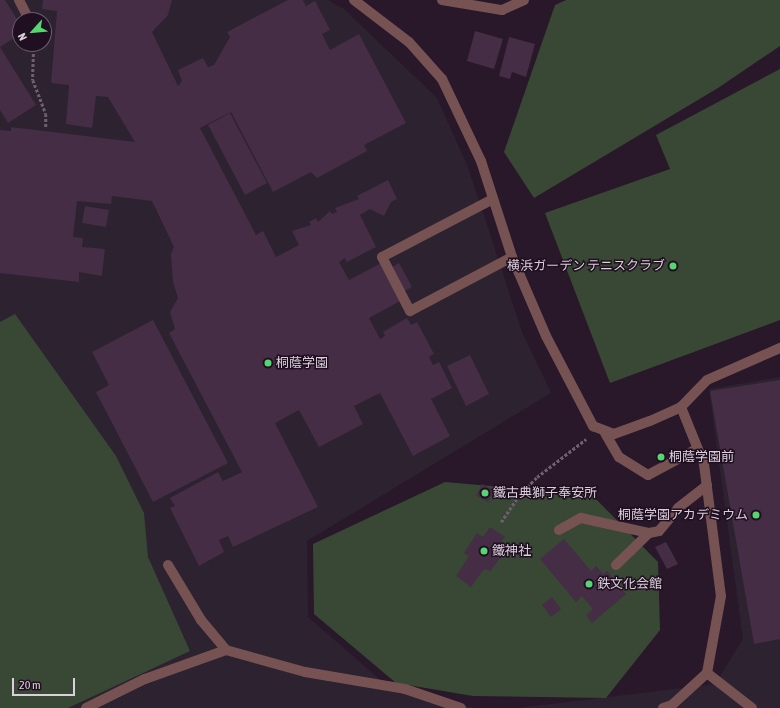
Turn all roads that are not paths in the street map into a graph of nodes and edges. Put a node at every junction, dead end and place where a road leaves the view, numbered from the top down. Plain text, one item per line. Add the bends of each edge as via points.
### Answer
1 (19, 0) edge
2 (354, 0) edge
3 (442, 0) edge
4 (524, 0) edge
5 (25, 12) edge
6 (493, 199) junction
7 (512, 257) junction
8 (780, 348) edge
9 (681, 407) junction
10 (602, 432) junction
11 (697, 449) junction
12 (707, 485) junction
13 (559, 530) dead end
14 (649, 533) junction
15 (168, 565) dead end
16 (616, 565) dead end
17 (226, 650) junction
18 (707, 673) junction
19 (86, 708) edge
20 (461, 708) edge
21 (663, 708) edge
22 (752, 708) edge

1 - 5 street
2 - 6 street via 409,42 442,79 481,161
3 - 4 street via 502,10
6 - 7 street
6 - 7 street via 382,257 410,311
7 - 10 street via 546,336 593,426
8 - 9 street via 707,380
9 - 10 street via 614,434
9 - 11 street
10 - 11 street via 620,457 648,475
11 - 12 street via 704,464
12 - 14 street via 678,508 660,530
12 - 18 street via 721,596
13 - 14 street via 582,518
14 - 16 street
15 - 17 street via 201,620
17 - 19 street via 145,679
17 - 20 street via 305,672 406,689
18 - 21 street via 672,705
18 - 22 street

